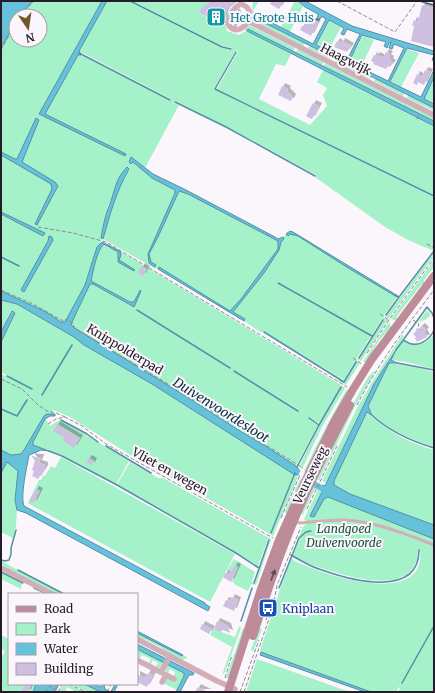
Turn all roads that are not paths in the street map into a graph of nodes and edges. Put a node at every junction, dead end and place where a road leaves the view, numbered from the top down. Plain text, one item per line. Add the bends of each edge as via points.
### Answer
1 (239, 10) dead end
2 (248, 21) junction
3 (234, 29) junction
4 (434, 115) edge
5 (434, 276) edge
6 (397, 327) junction
7 (312, 474) junction
8 (294, 520) junction
9 (434, 545) edge
10 (1, 568) edge
11 (50, 593) edge
12 (138, 640) edge
13 (169, 657) junction
14 (138, 661) edge
15 (164, 674) junction
16 (174, 679) dead end
17 (162, 682) dead end
18 (234, 690) edge

1 - 3 lane
2 - 3 street via 242,28
2 - 3 street via 249,9 241,4 237,6 229,18 229,24
2 - 4 street, Haagwijk
5 - 6 main road, Veurseweg
6 - 7 main road, Veurseweg
6 - 7 main road, Veurseweg via 372,359 334,422
7 - 8 main road, Veurseweg
8 - 9 lane via 359,522
18 -> 8 main road, Veurseweg
8 - 18 main road, Veurseweg via 278,540 261,589
10 - 11 street
12 - 13 street
13 - 15 street
13 - 18 street
14 - 15 street
15 - 16 street
15 - 17 street

